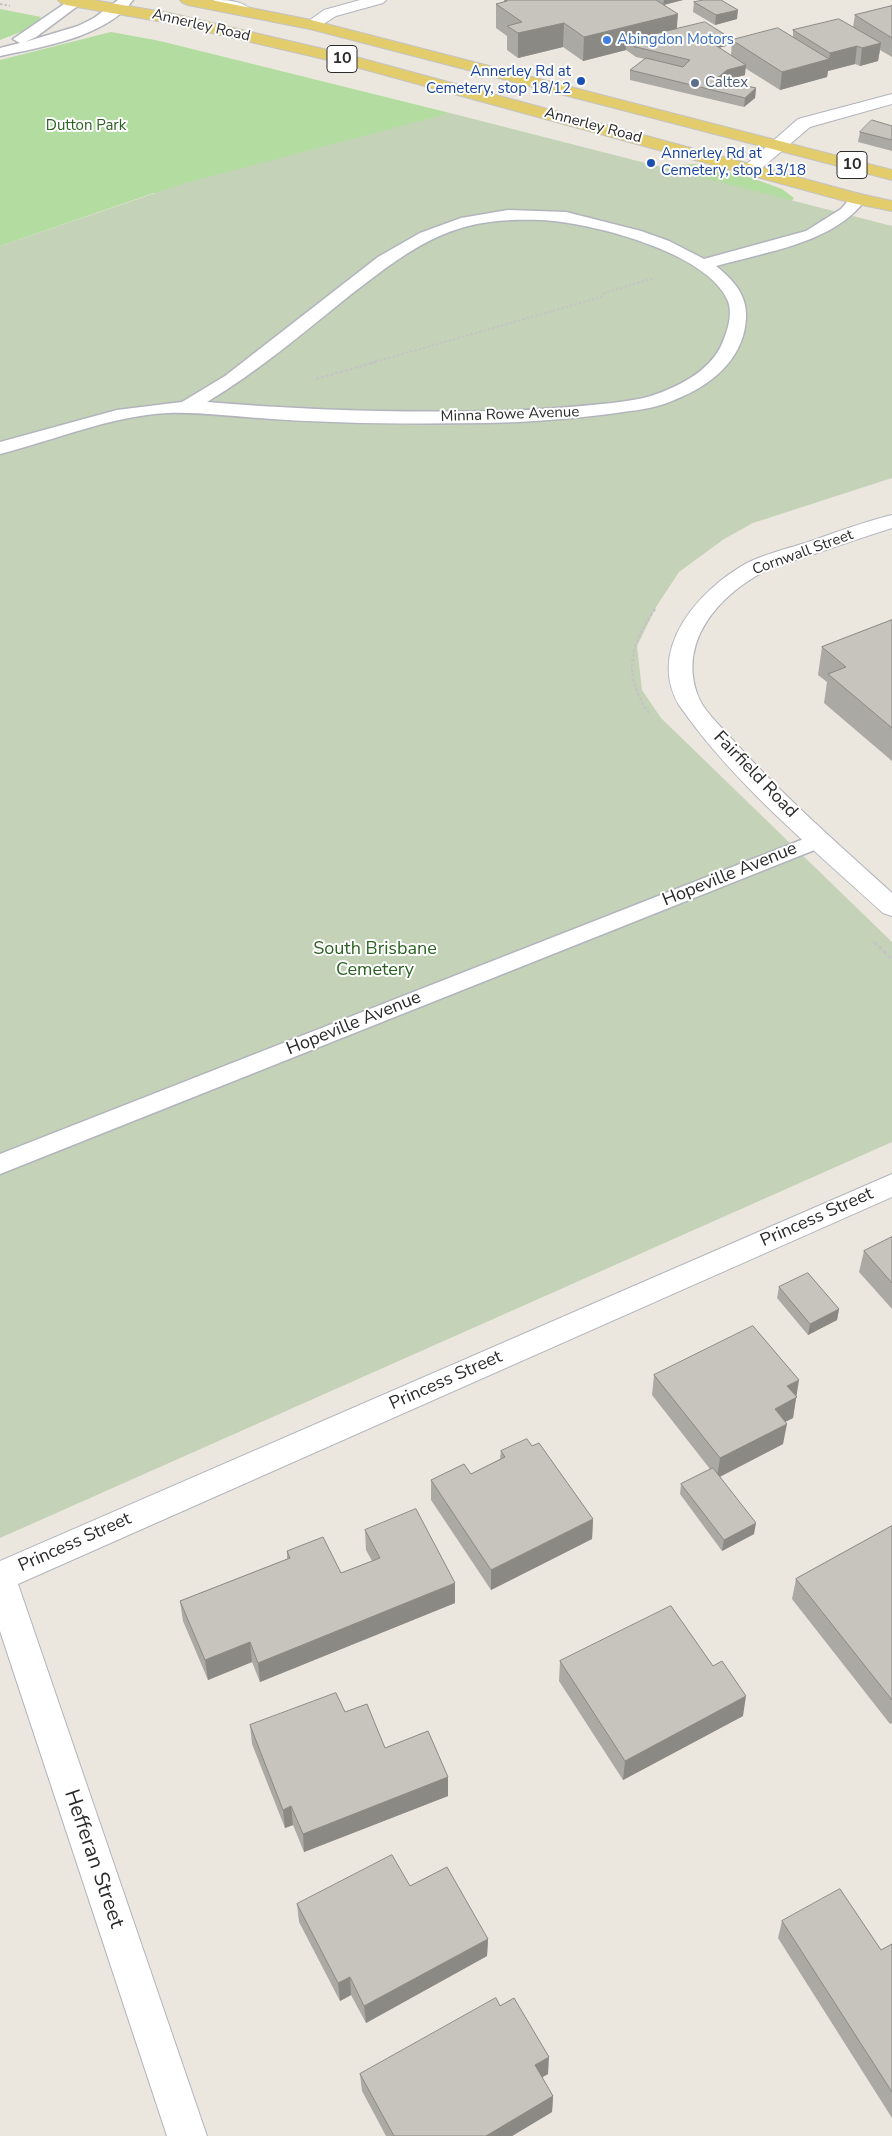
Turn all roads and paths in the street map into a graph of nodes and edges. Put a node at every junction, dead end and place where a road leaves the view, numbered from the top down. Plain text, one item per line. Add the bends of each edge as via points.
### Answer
1 (188, 0) edge
2 (221, 0) edge
3 (378, 0) edge
4 (73, 1) edge
5 (122, 4) edge
6 (244, 12) junction
7 (311, 25) junction
8 (0, 51) edge
9 (892, 99) edge
10 (777, 146) junction
11 (750, 169) junction
12 (892, 174) edge
13 (858, 199) junction
14 (892, 206) edge
15 (704, 264) junction
16 (312, 380) dead end
17 (186, 407) junction
18 (0, 448) edge
19 (892, 521) edge
20 (660, 602) dead end
21 (697, 615) joint
22 (652, 715) dead end
23 (819, 840) junction
24 (892, 907) edge
25 (872, 940) dead end
26 (892, 960) edge
27 (0, 1164) edge
28 (892, 1185) edge
29 (0, 1576) edge
30 (0, 1582) edge
31 (187, 2136) edge

1 - 6 main road, Annerley Road / 10
2 - 6 street, Annerley Road / 10
3 - 7 street via 330,13
4 - 5 main road, Annerley Road / 10
4 - 8 lane via 30,34
5 - 8 lane via 82,30
5 - 11 main road, Annerley Road / 10 via 344,59
6 - 7 main road, Annerley Road / 10
7 - 10 main road, Annerley Road / 10
9 - 10 street via 804,124
10 - 11 street
10 - 12 main road, Annerley Road / 10
11 - 13 main road, Annerley Road / 10
13 - 14 main road, Annerley Road / 10
13 - 15 lane via 847,212 812,234
15 - 16 path
15 - 17 lane, Minna Rowe Avenue via 640,236 571,218 503,215 452,224 430,233 384,261 231,380
15 - 17 lane, Minna Rowe Avenue via 732,292 737,302 739,314 730,350 715,368 694,384 648,403 542,416 446,418 259,413
17 - 18 lane, Minna Rowe Avenue via 135,413
19 - 21 street, Cornwall Street via 751,570
20 - 22 path via 635,644 630,670 636,690
21 - 23 street, Fairfield Road via 683,644 681,670 686,695 705,723 741,764
23 - 24 street, Fairfield Road
23 - 27 lane, Hopeville Avenue
25 - 26 path
28 - 29 street, Princess Street
30 - 31 street, Hefferan Street

